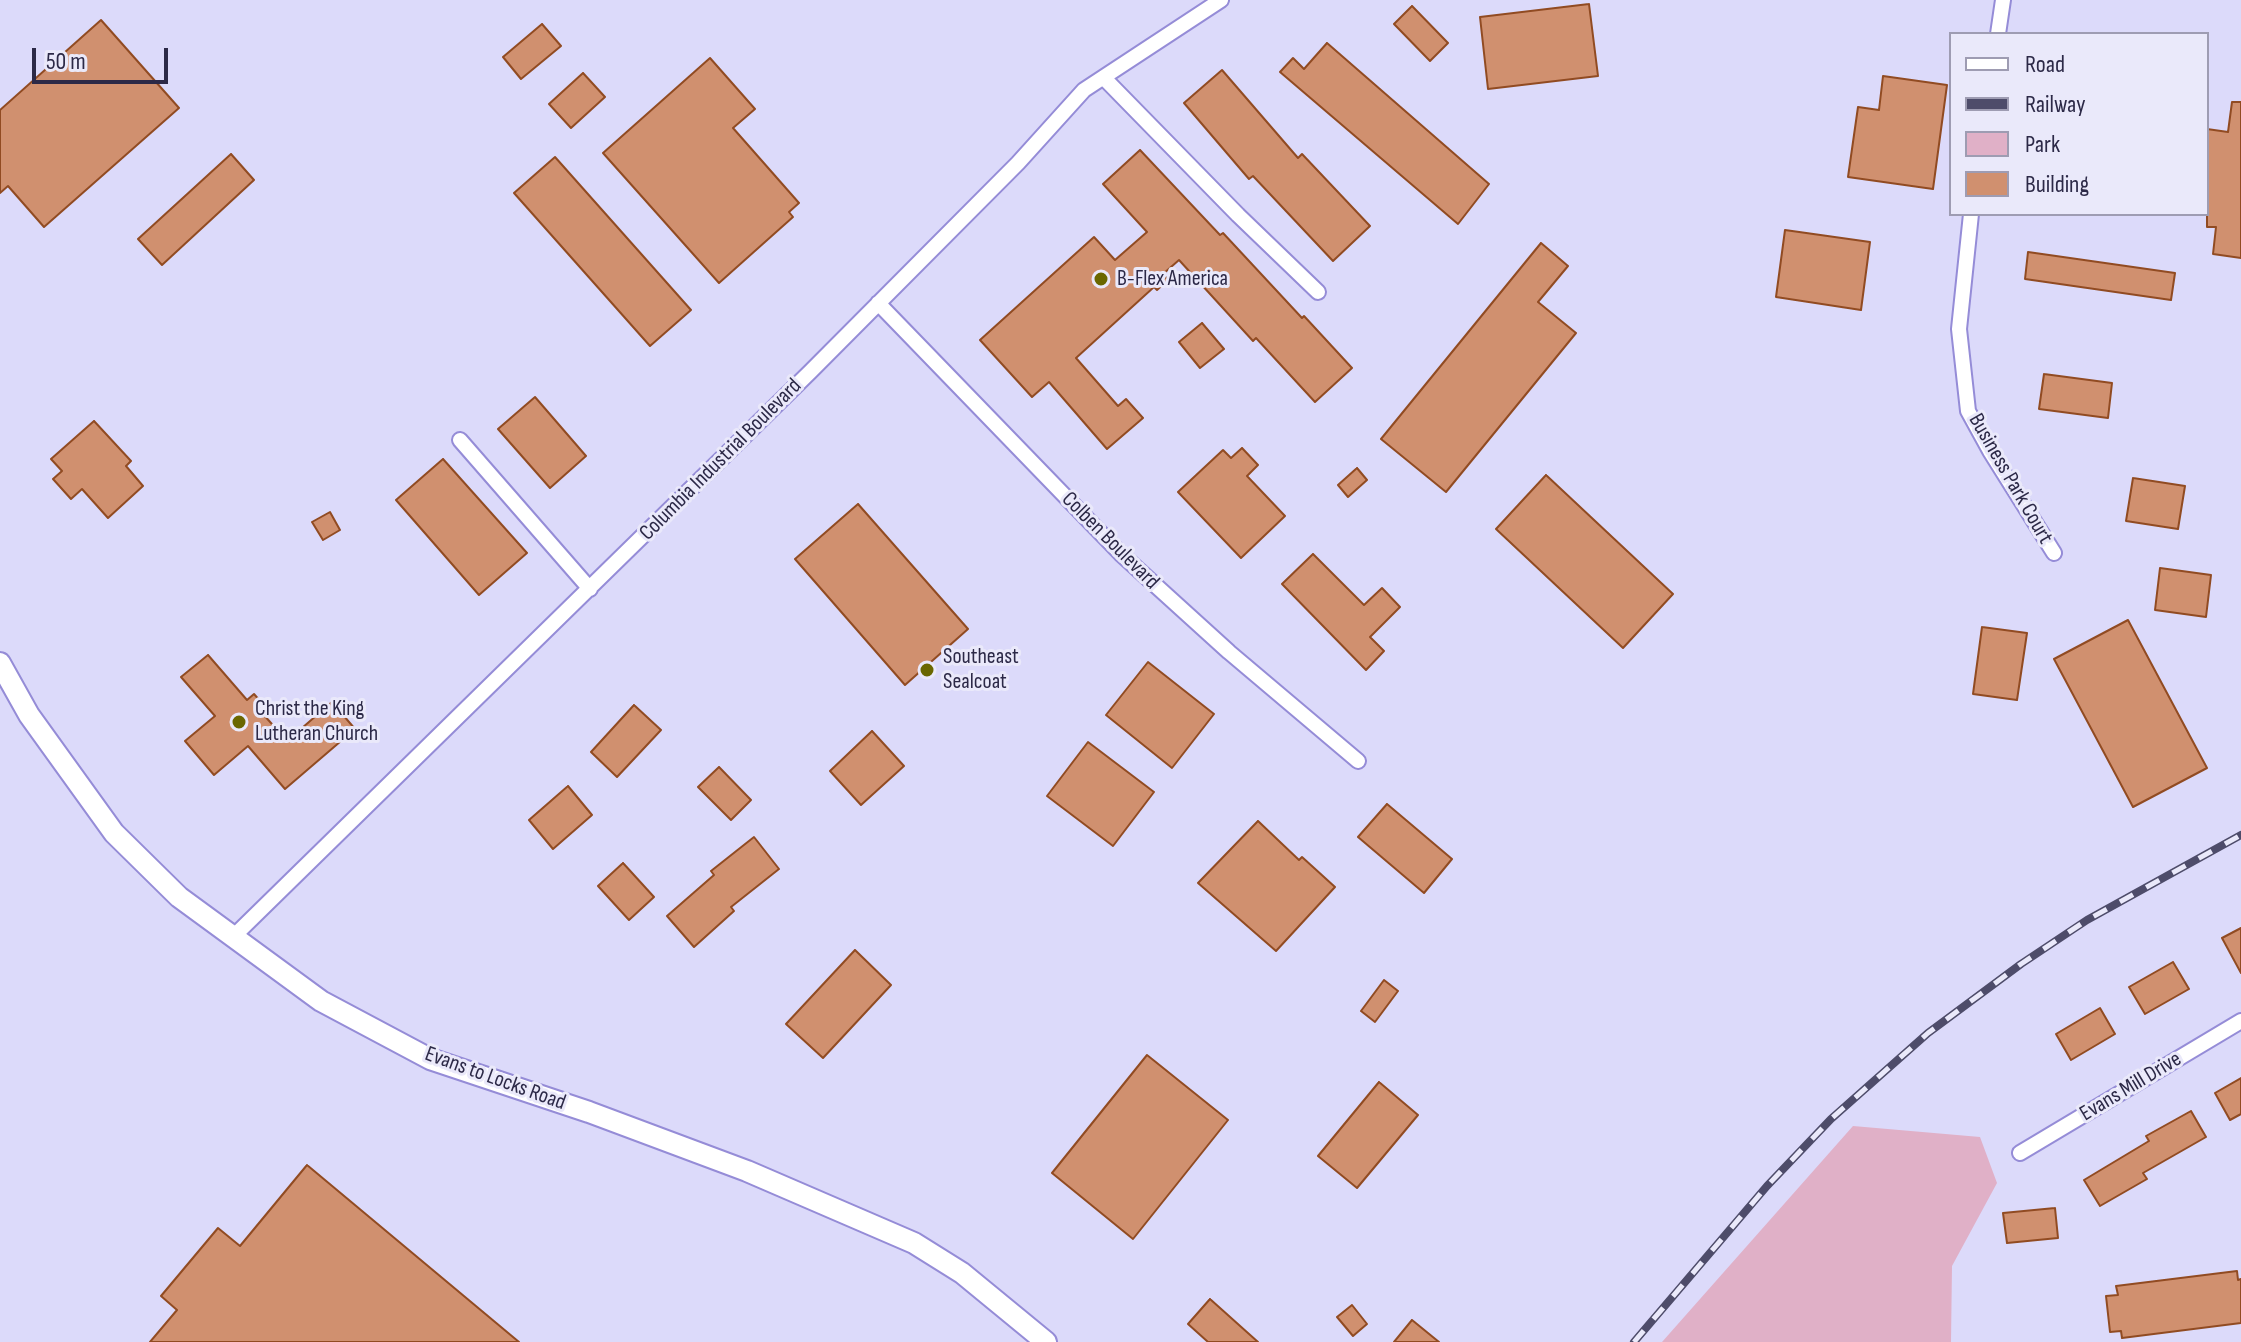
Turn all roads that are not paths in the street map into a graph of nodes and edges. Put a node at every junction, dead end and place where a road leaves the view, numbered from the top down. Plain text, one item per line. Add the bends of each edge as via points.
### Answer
1 (1221, 0) edge
2 (2003, 0) edge
3 (1998, 32) edge
4 (1104, 78) junction
5 (1971, 216) edge
6 (1318, 292) dead end
7 (878, 303) junction
8 (460, 440) dead end
9 (2054, 553) dead end
10 (590, 589) junction
11 (0, 663) edge
12 (1358, 761) dead end
13 (233, 937) junction
14 (2241, 1021) edge
15 (2020, 1153) dead end
16 (1046, 1342) edge

1 - 4 street, Columbia Industrial Boulevard
2 - 3 street
4 - 6 street
4 - 7 street, Columbia Industrial Boulevard via 1084,90
5 - 9 street, Business Park Court via 1959,329 1968,411
7 - 10 street, Columbia Industrial Boulevard
7 - 12 street, Colben Boulevard via 1121,554
8 - 10 street
10 - 13 street, Columbia Industrial Boulevard
11 - 13 street, Evans to Locks Road via 29,715 114,833 179,897
13 - 16 street, Evans to Locks Road via 321,1001 430,1059 747,1171 914,1243 962,1273
14 - 15 street, Evans Mill Drive

